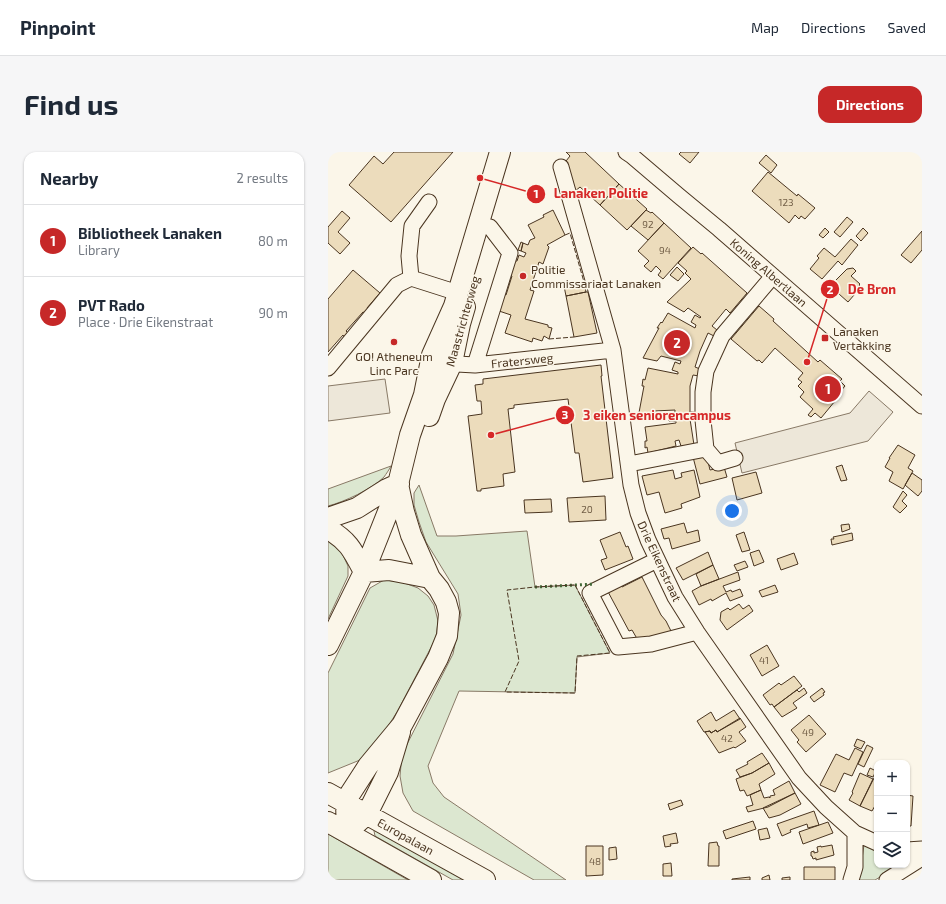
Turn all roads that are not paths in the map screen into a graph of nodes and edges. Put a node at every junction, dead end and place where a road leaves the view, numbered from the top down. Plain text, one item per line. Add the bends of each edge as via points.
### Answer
1 (500, 152) edge
2 (514, 152) edge
3 (630, 153) edge
4 (561, 167) dead end
5 (429, 202) dead end
6 (490, 227) junction
7 (773, 276) junction
8 (411, 278) junction
9 (458, 293) junction
10 (613, 350) junction
11 (432, 355) junction
12 (452, 363) junction
13 (475, 365) junction
14 (328, 368) edge
15 (922, 406) edge
16 (706, 449) junction
17 (735, 458) dead end
18 (629, 464) junction
19 (398, 484) junction
20 (328, 518) edge
21 (328, 529) edge
22 (657, 560) junction
23 (364, 572) junction
24 (430, 578) junction
25 (697, 632) junction
26 (328, 645) edge
27 (402, 725) junction
28 (328, 793) edge
29 (346, 803) junction
30 (367, 814) junction
31 (328, 822) edge
32 (347, 832) junction
33 (855, 833) junction
34 (874, 842) edge
35 (922, 849) edge
36 (910, 850) edge
37 (922, 858) edge
38 (430, 880) edge
39 (485, 880) edge
40 (851, 880) edge
41 (887, 880) edge

1 - 9 main road, Maastrichterweg
2 - 6 main road, Maastrichterweg
3 - 7 street, Koning Albertlaan
4 - 10 street, Drie Eikenstraat
5 - 8 street via 412,226 409,256
6 - 12 main road, Maastrichterweg via 464,310
6 - 13 street via 510,253
7 - 15 street, Koning Albertlaan
7 - 16 street via 722,336 706,371 703,392
8 - 9 street
8 - 14 street via 398,285
9 - 11 main road, Maastrichterweg
10 - 13 street, Fratersweg
10 - 18 street, Drie Eikenstraat
11 - 12 street, Fratersweg
11 - 19 main road, Maastrichterweg via 424,396 410,435
12 - 13 street, Fratersweg
12 - 19 main road, Maastrichterweg via 435,399 421,440
16 - 17 street via 718,463
16 - 18 street
18 - 22 street, Drie Eikenstraat via 638,513
19 - 20 main road via 357,508
19 - 23 main road, Maastrichterweg
19 - 24 main road via 407,524
21 - 23 main road via 349,544
22 - 25 street, Drie Eikenstraat via 675,597
22 - 25 street via 590,593 618,647 651,644
23 - 24 main road via 389,570
23 - 26 main road, Maastrichterweg
24 - 27 main road via 446,602 449,613 447,636
25 - 33 street, Drie Eikenstraat via 799,778
27 - 29 main road via 368,766
27 - 30 main road via 388,772
28 - 29 main road, Europalaan
29 - 30 main road, Europalaan
29 - 32 main road
30 - 32 main road
30 - 39 main road, Europalaan
31 - 32 main road
32 - 38 main road
33 - 34 street, Drie Eikenstraat
33 - 40 street via 855,867
35 - 36 street
37 - 41 street

